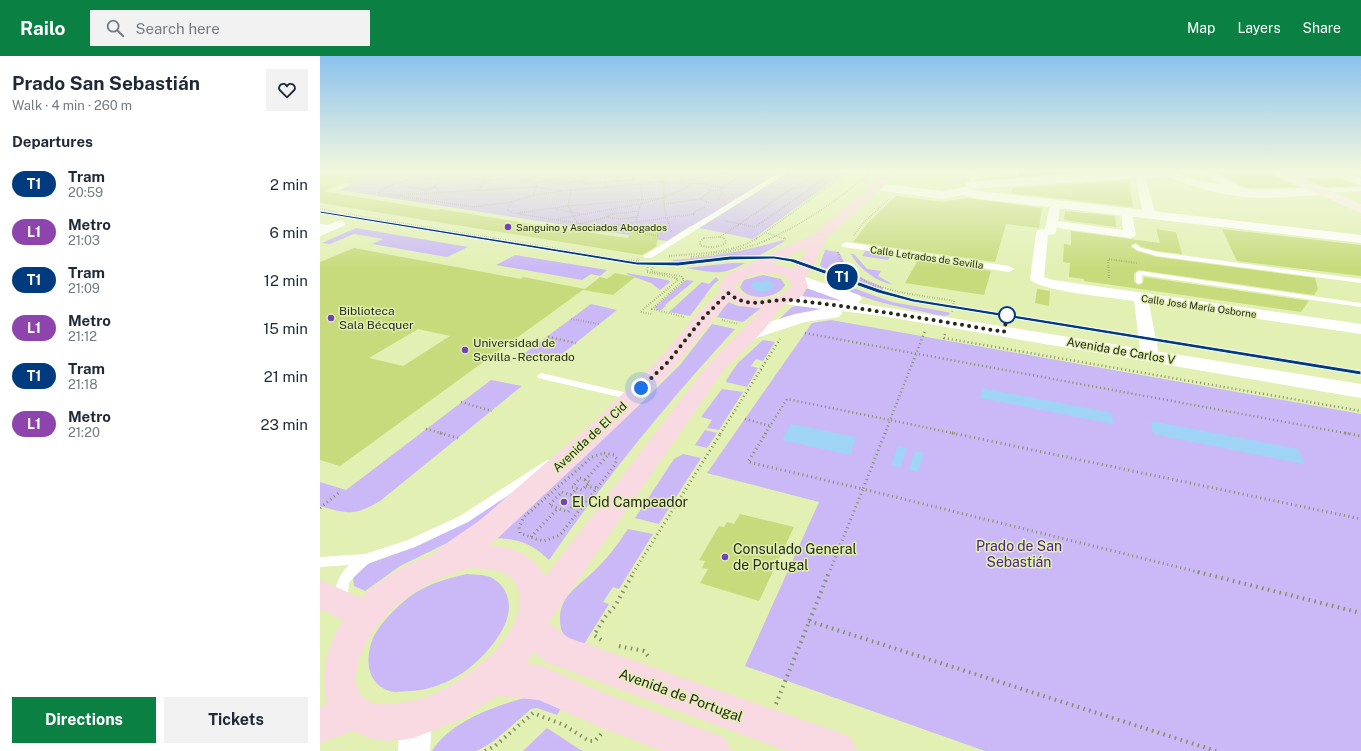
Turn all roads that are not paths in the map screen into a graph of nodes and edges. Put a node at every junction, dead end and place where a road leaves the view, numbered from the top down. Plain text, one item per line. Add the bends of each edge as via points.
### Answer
1 (732, 204) edge
2 (857, 204) edge
3 (1054, 204) edge
4 (1058, 204) edge
5 (1147, 204) edge
6 (1351, 204) edge
7 (1361, 209) edge
8 (1127, 212) junction
9 (1149, 214) junction
10 (1052, 224) junction
11 (337, 225) joint
12 (320, 226) edge
13 (320, 232) edge
14 (821, 236) junction
15 (1361, 239) edge
16 (1133, 240) junction
17 (842, 247) road end
18 (646, 260) road end
19 (1009, 269) dead end
20 (751, 270) junction
21 (798, 279) junction
22 (1361, 281) edge
23 (1140, 289) junction
24 (728, 293) junction
25 (780, 300) junction
26 (1361, 305) edge
27 (882, 311) junction
28 (1361, 329) edge
29 (750, 334) junction
30 (1150, 356) junction
31 (541, 376) dead end
32 (1361, 391) edge
33 (632, 397) junction
34 (600, 429) junction
35 (365, 559) junction
36 (320, 562) edge
37 (436, 566) junction
38 (343, 604) edge
39 (531, 623) junction
40 (330, 663) edge
41 (492, 678) junction
42 (353, 713) junction
43 (320, 725) edge
44 (415, 735) edge
45 (712, 751) edge
46 (838, 751) edge

1 - 18 street
2 - 14 main road
3 - 10 street
4 - 8 street
5 - 9 street
6 - 7 main road
8 - 9 street
8 - 16 street
9 - 15 street
10 - 16 street
10 - 23 street, Calle José María Osborne via 1051,232 1042,233 1037,279 1050,284
11 - 12 lane
11 - 13 street
14 - 20 main road
14 - 21 main road
16 - 22 lane via 1140,249 1157,254
17 - 19 street, Calle Letrados de Sevilla
20 - 21 main road via 778,269 790,272
20 - 24 main road via 730,280 727,286
21 - 25 main road via 800,286 795,293
21 - 27 street
23 - 26 lane via 1139,273
23 - 28 street, Calle José María Osborne
23 - 30 street
24 - 25 main road via 747,302
24 - 33 main road, Avenida de El Cid via 703,318 668,362
25 - 27 street
25 - 29 main road
27 - 29 street via 819,314 798,318
27 - 30 street, Avenida de Carlos V
29 - 39 main road via 716,367
30 - 32 street, Avenida de Carlos V
31 - 33 lane
33 - 34 main road, Avenida de El Cid
34 - 35 lane via 464,519 411,544
34 - 37 main road, Avenida de El Cid via 489,529
35 - 36 lane
35 - 38 lane via 345,576 341,593
37 - 38 main road via 406,581 383,598
37 - 39 main road via 471,556 501,557 513,562 531,578 535,589 536,603
38 - 40 main road via 353,632
39 - 41 main road via 514,653
39 - 46 main road, Avenida de Portugal via 559,651
40 - 42 main road via 337,669 338,695
41 - 44 main road via 443,710
41 - 45 main road via 540,683 602,710
42 - 43 main road
42 - 44 main road via 380,722 398,722

